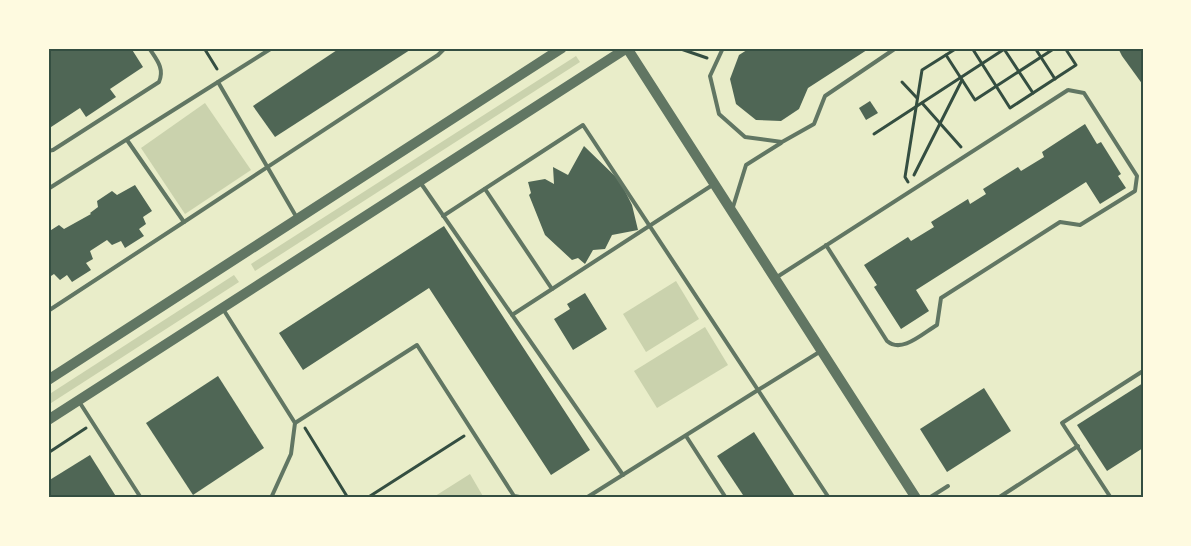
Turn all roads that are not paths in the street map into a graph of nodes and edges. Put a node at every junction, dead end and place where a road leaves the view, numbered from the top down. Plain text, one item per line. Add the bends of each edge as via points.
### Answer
1 (148, 48) edge
2 (272, 48) edge
3 (445, 48) edge
4 (562, 48) edge
5 (627, 48) edge
6 (723, 48) edge
7 (896, 48) edge
8 (218, 82) junction
9 (127, 140) junction
10 (782, 142) junction
11 (48, 151) edge
12 (268, 167) junction
13 (419, 181) junction
14 (714, 183) junction
15 (48, 189) edge
16 (484, 189) junction
17 (732, 210) junction
18 (443, 216) junction
19 (298, 219) junction
20 (184, 222) junction
21 (650, 225) junction
22 (826, 245) junction
23 (775, 278) junction
24 (552, 289) junction
25 (222, 308) junction
26 (48, 311) edge
27 (512, 315) junction
28 (821, 350) junction
29 (1143, 371) edge
30 (48, 380) edge
31 (758, 390) junction
32 (78, 400) junction
33 (48, 420) edge
34 (295, 423) junction
35 (686, 436) junction
36 (1078, 446) junction
37 (623, 475) junction
38 (948, 486) dead end
39 (141, 498) edge
40 (271, 498) edge
41 (525, 498) edge
42 (586, 498) edge
43 (726, 498) edge
44 (829, 498) edge
45 (916, 498) edge
46 (929, 498) edge
47 (998, 498) edge
48 (1111, 498) edge

1 - 11 lane via 161,68 159,82
2 - 8 lane
3 - 12 lane
4 - 19 street
5 - 13 street
5 - 14 street
6 - 10 lane via 710,76 719,114 745,137
7 - 10 lane via 825,96 814,124
8 - 9 lane
8 - 12 lane
9 - 15 lane
9 - 20 lane
10 - 17 lane via 746,165
12 - 19 lane
12 - 20 lane
13 - 18 lane
13 - 25 street
14 - 17 street
14 - 21 lane
16 - 18 lane
16 - 21 lane via 584,125
16 - 24 lane
17 - 23 street
18 - 27 lane
19 - 30 street
20 - 26 lane
21 - 24 lane
21 - 31 lane
22 - 22 lane via 1068,90 1084,93 1137,176 1135,191 1080,225 1060,222 941,298 937,325 899,346 887,341
22 - 23 lane
23 - 28 street
24 - 27 lane
25 - 32 street
25 - 34 lane
27 - 37 lane
28 - 31 lane
28 - 45 street
29 - 36 lane via 1062,423
31 - 35 lane
31 - 44 lane
32 - 33 street
32 - 39 lane
34 - 40 lane via 291,454
34 - 41 lane via 417,345 514,496
35 - 37 lane
35 - 43 lane
36 - 47 lane
36 - 48 lane
37 - 42 lane
38 - 46 lane

